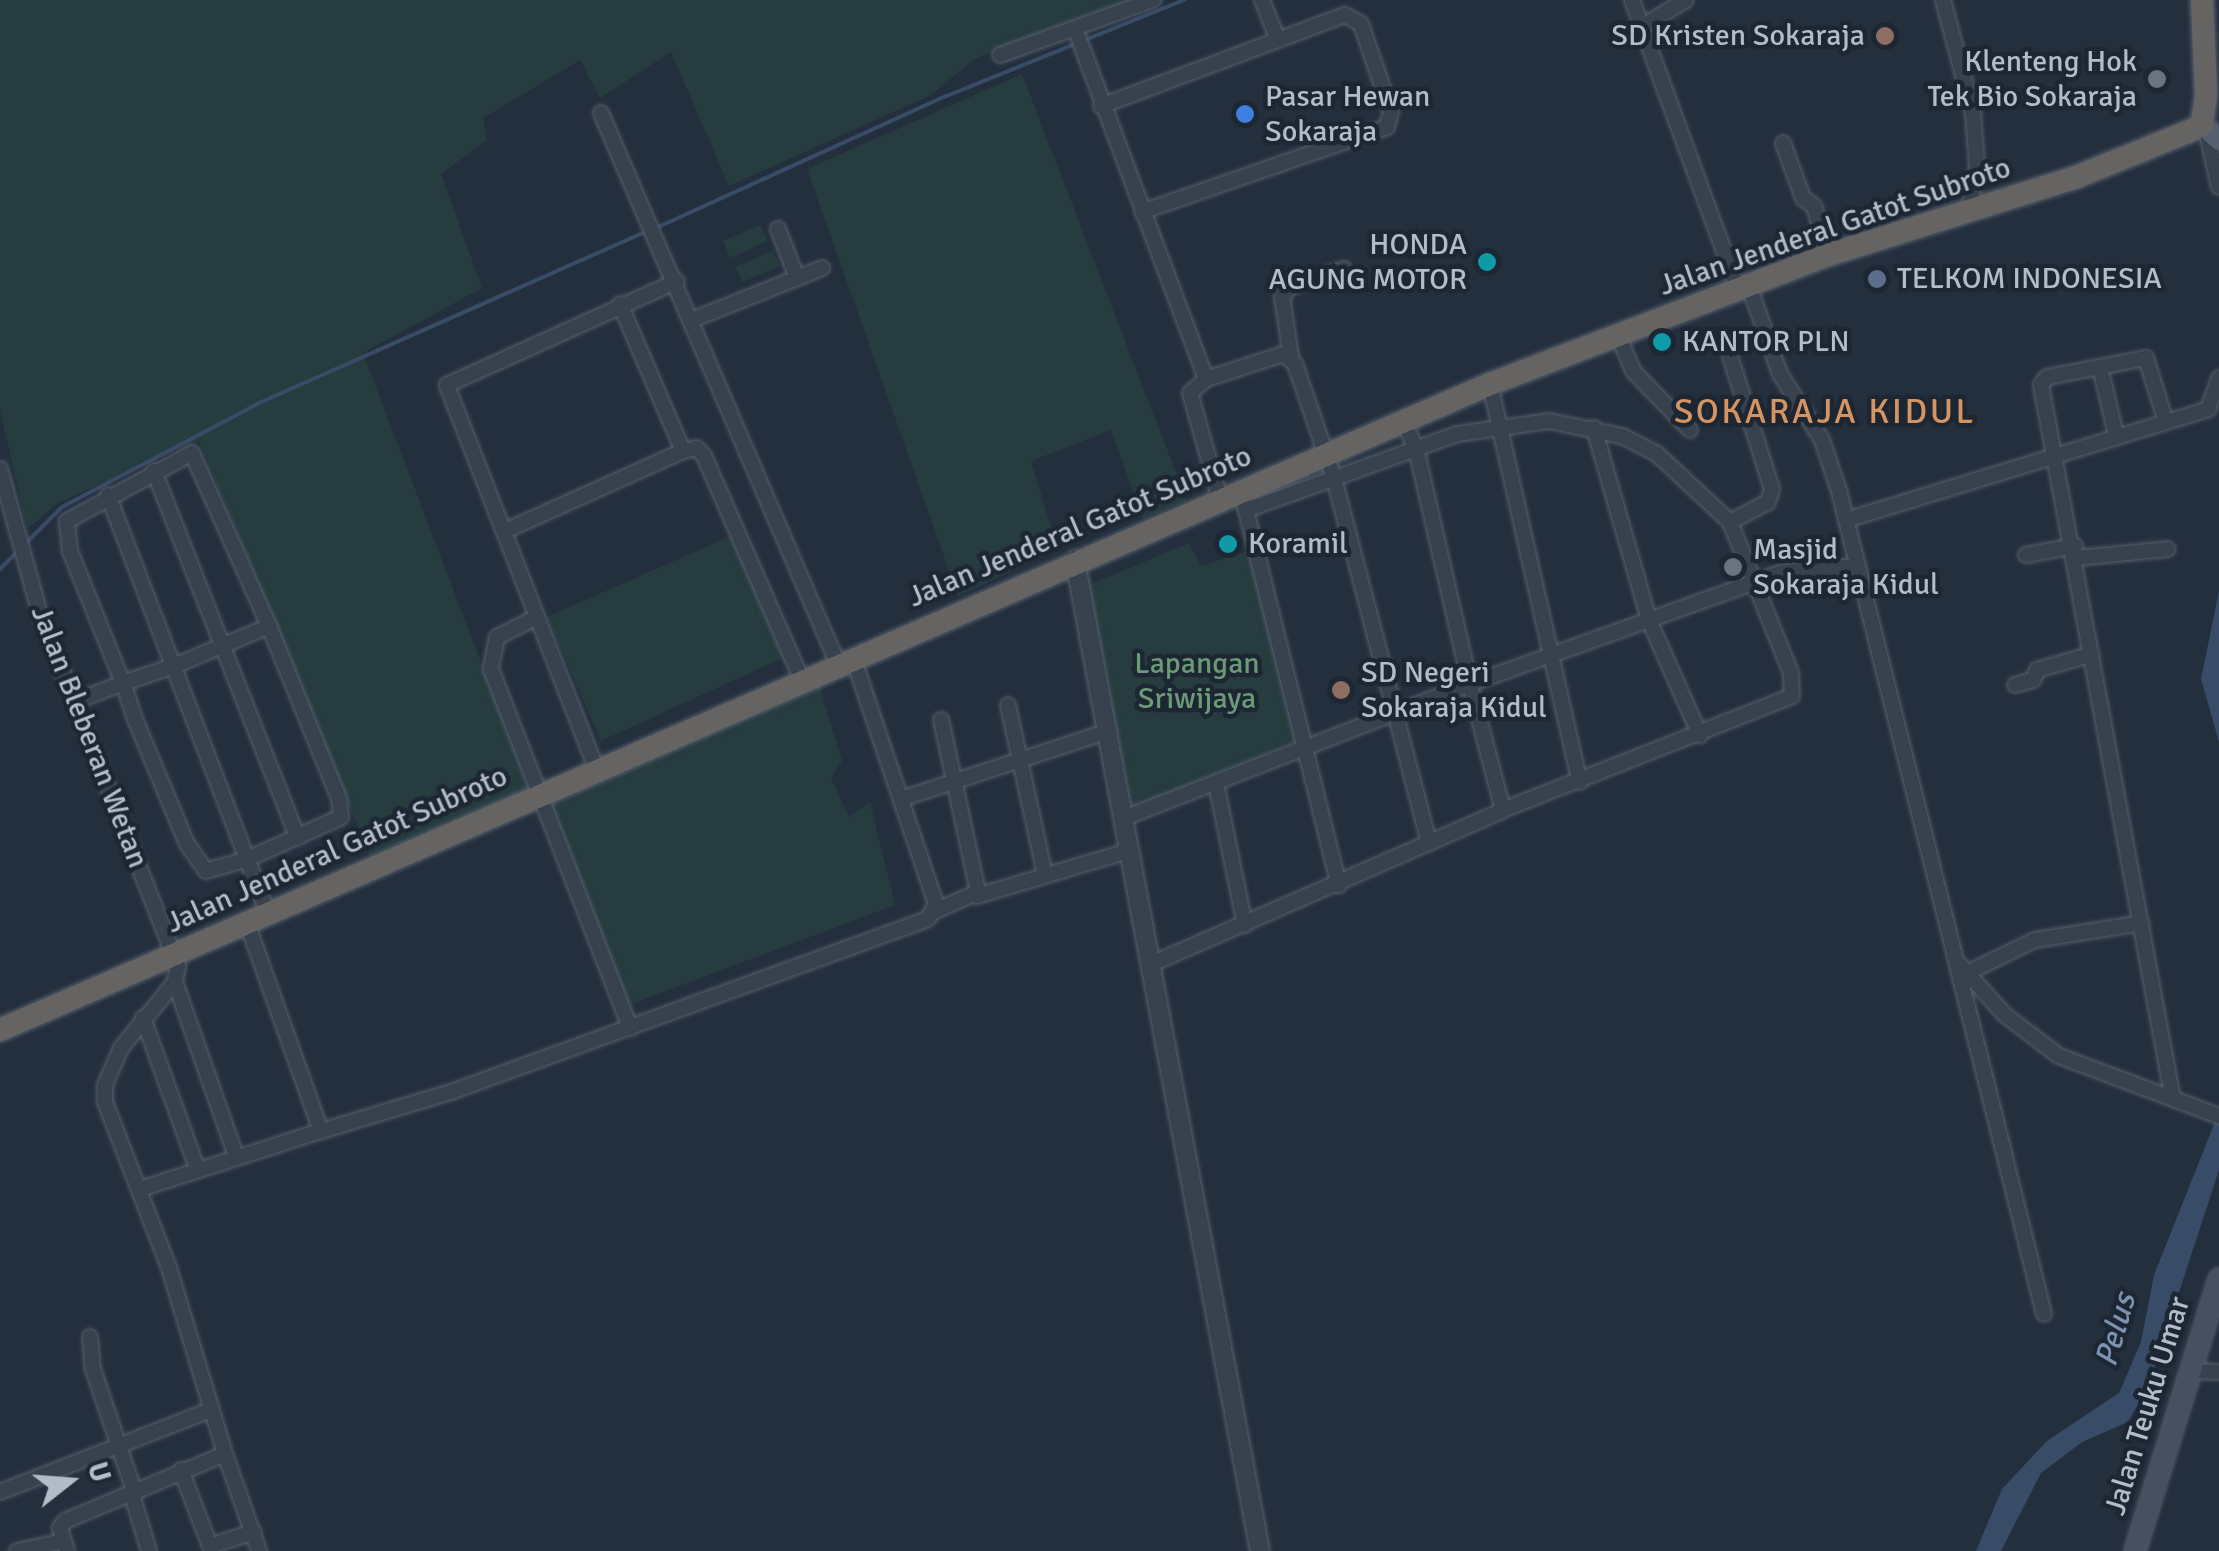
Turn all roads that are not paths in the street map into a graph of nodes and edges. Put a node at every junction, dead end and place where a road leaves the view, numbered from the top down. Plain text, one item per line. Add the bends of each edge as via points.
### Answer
1 (1153, 0) edge
2 (1262, 0) edge
3 (1686, 0) edge
4 (1943, 0) edge
5 (2202, 0) edge
6 (1630, 1) edge
7 (1643, 26) junction
8 (1078, 35) junction
9 (1278, 40) junction
10 (1000, 55) dead end
11 (1101, 106) junction
12 (601, 113) dead end
13 (2209, 131) edge
14 (1782, 143) dead end
15 (2219, 187) edge
16 (1969, 211) junction
17 (1142, 212) junction
18 (778, 229) dead end
19 (1828, 255) junction
20 (822, 268) dead end
21 (1344, 269) dead end
22 (796, 278) junction
23 (677, 281) junction
24 (1744, 288) junction
25 (620, 304) junction
26 (694, 319) junction
27 (1618, 334) junction
28 (1730, 356) dead end
29 (1291, 357) junction
30 (2100, 367) junction
31 (2219, 378) edge
32 (1206, 379) junction
33 (1490, 384) junction
34 (1403, 420) junction
35 (2166, 422) junction
36 (1503, 424) junction
37 (1594, 428) junction
38 (1690, 430) dead end
39 (2116, 435) junction
40 (1416, 448) junction
41 (683, 451) junction
42 (1326, 454) junction
43 (2058, 454) junction
44 (0, 469) edge
45 (154, 471) junction
46 (1334, 478) junction
47 (108, 494) junction
48 (1236, 500) junction
49 (1846, 520) junction
50 (1730, 522) junction
51 (8, 525) edge
52 (507, 530) junction
53 (2168, 550) dead end
54 (2076, 552) junction
55 (2026, 555) dead end
56 (1075, 560) junction
57 (1858, 566) junction
58 (1755, 581) junction
59 (533, 619) junction
60 (1649, 620) junction
61 (269, 626) junction
62 (223, 646) junction
63 (2092, 654) junction
64 (1551, 655) junction
65 (846, 661) junction
66 (174, 666) junction
67 (802, 680) junction
68 (123, 684) junction
69 (1470, 684) junction
70 (2015, 685) dead end
71 (74, 702) junction
72 (1008, 705) dead end
73 (1392, 712) junction
74 (941, 720) dead end
75 (1110, 731) junction
76 (1700, 735) junction
77 (1306, 746) junction
78 (1020, 763) junction
79 (596, 768) junction
80 (1580, 782) junction
81 (955, 783) junction
82 (1216, 783) junction
83 (540, 793) junction
84 (904, 798) junction
85 (1503, 810) junction
86 (1124, 818) junction
87 (298, 838) junction
88 (1429, 843) junction
89 (1128, 850) junction
90 (248, 859) junction
91 (1045, 874) junction
92 (1340, 885) junction
93 (977, 896) junction
94 (935, 912) junction
95 (258, 919) junction
96 (1245, 924) junction
97 (2142, 924) junction
98 (173, 954) junction
99 (1148, 964) junction
100 (1963, 968) junction
101 (175, 982) junction
102 (143, 1018) junction
103 (630, 1028) junction
104 (0, 1030) edge
105 (2173, 1098) junction
106 (2214, 1114) edge
107 (321, 1131) junction
108 (236, 1156) junction
109 (197, 1168) junction
110 (140, 1189) junction
111 (2219, 1279) edge
112 (2044, 1314) dead end
113 (90, 1337) dead end
114 (2191, 1371) junction
115 (2219, 1372) edge
116 (208, 1412) junction
117 (118, 1446) junction
118 (225, 1454) junction
119 (181, 1470) junction
120 (0, 1492) edge
121 (133, 1494) junction
122 (254, 1532) junction
123 (66, 1546) edge
124 (17, 1551) edge
125 (149, 1551) edge
126 (260, 1551) edge
127 (1260, 1551) edge
128 (2135, 1551) edge

1 - 8 street
2 - 9 street
3 - 7 street
4 - 16 street via 1973,113 1977,166
5 - 13 highway
6 - 7 street
7 - 24 street
8 - 10 street
8 - 11 street
9 - 11 street
9 - 17 street via 1353,15 1392,112 1387,127
11 - 17 street
12 - 23 street
13 - 15 street
13 - 16 highway, Jalan Jenderal Gatot Subroto
14 - 19 street via 1803,198 1814,206
16 - 19 highway, Jalan Jenderal Gatot Subroto
17 - 32 street
18 - 22 street
19 - 24 highway, Jalan Jenderal Gatot Subroto
20 - 22 street
21 - 29 street via 1290,287 1282,297
22 - 26 street
23 - 25 street
23 - 26 street
24 - 27 highway, Jalan Jenderal Gatot Subroto
24 - 49 street via 1780,374 1822,440
25 - 41 street
25 - 52 street via 447,385
26 - 65 street
27 - 33 highway, Jalan Jenderal Gatot Subroto
27 - 38 street via 1633,371
28 - 50 street via 1772,490 1768,502
29 - 32 street
29 - 42 street
30 - 35 street via 2146,358
30 - 39 street
30 - 43 street via 2042,381
31 - 35 street via 2213,406
32 - 48 street via 1188,399
33 - 34 highway, Jalan Jenderal Gatot Subroto
33 - 36 street
34 - 40 street
34 - 42 highway, Jalan Jenderal Gatot Subroto
35 - 39 street
36 - 37 street via 1549,421
36 - 40 street
36 - 64 street
37 - 50 street via 1658,454
37 - 60 street
39 - 43 street
40 - 46 street
40 - 69 street
41 - 52 street
41 - 67 street via 697,448 704,456
42 - 46 street
42 - 48 highway, Jalan Jenderal Gatot Subroto
43 - 49 street
43 - 54 street
44 - 51 street, Jalan Bleberan Wetan
45 - 47 street
45 - 61 street via 187,454 196,457
45 - 62 street
46 - 48 street
46 - 73 street
47 - 66 street
47 - 68 street via 71,515 66,529
48 - 56 highway, Jalan Jenderal Gatot Subroto
48 - 77 street
49 - 57 street
50 - 58 street
51 - 71 street, Jalan Bleberan Wetan
52 - 59 street via 538,616
53 - 54 street
54 - 55 street
54 - 63 street
56 - 65 highway, Jalan Jenderal Gatot Subroto
56 - 75 street
57 - 58 street via 1782,572
57 - 100 street
58 - 60 street
58 - 76 street via 1791,673 1792,696
59 - 79 street
59 - 83 street via 497,637 489,654
60 - 64 street
60 - 76 street
61 - 62 street
61 - 87 street via 340,809 337,822
62 - 66 street
62 - 87 street
63 - 70 street via 2037,670 2032,680
63 - 97 street
64 - 69 street
64 - 80 street
65 - 67 highway, Jalan Jenderal Gatot Subroto
65 - 84 street
66 - 68 street
66 - 90 street
67 - 79 highway, Jalan Jenderal Gatot Subroto
68 - 71 street
68 - 90 street via 198,864 209,870
69 - 73 street
69 - 85 street
71 - 98 street, Jalan Bleberan Wetan
72 - 78 street
73 - 77 street
73 - 88 street
74 - 81 street
75 - 78 street
75 - 86 street
76 - 80 street
77 - 82 street
77 - 92 street
78 - 81 street
78 - 91 street
79 - 83 highway, Jalan Jenderal Gatot Subroto
80 - 85 street
81 - 84 street
81 - 93 street
82 - 86 street
82 - 96 street
83 - 95 highway, Jalan Jenderal Gatot Subroto
83 - 103 street
84 - 94 street
85 - 88 street
86 - 89 street
87 - 90 street
88 - 92 street
89 - 91 street
89 - 99 street
90 - 95 street
91 - 93 street
92 - 96 street
93 - 94 street
94 - 103 street
95 - 98 highway, Jalan Jenderal Gatot Subroto
95 - 107 street
96 - 99 street
97 - 100 street via 2035,940
97 - 105 street
98 - 101 street, Jalan Bleberan Wetan
98 - 104 highway, Jalan Jenderal Gatot Subroto
99 - 127 street
100 - 105 street via 2005,1015 2059,1056
100 - 112 street
101 - 102 street
101 - 108 street, Jalan Bleberan Wetan
102 - 109 street
102 - 110 street via 122,1048 105,1094
103 - 107 street
105 - 106 street
107 - 108 street
108 - 109 street
109 - 110 street
110 - 116 street
111 - 114 main road, Jalan Teuku Umar
113 - 117 street
114 - 115 street
114 - 128 main road, Jalan Teuku Umar
116 - 117 street
116 - 118 street
117 - 120 street
117 - 121 street
118 - 119 street
118 - 122 street
119 - 121 street
119 - 122 street via 210,1546
121 - 123 street via 62,1523
121 - 125 street
122 - 126 street
123 - 124 street

